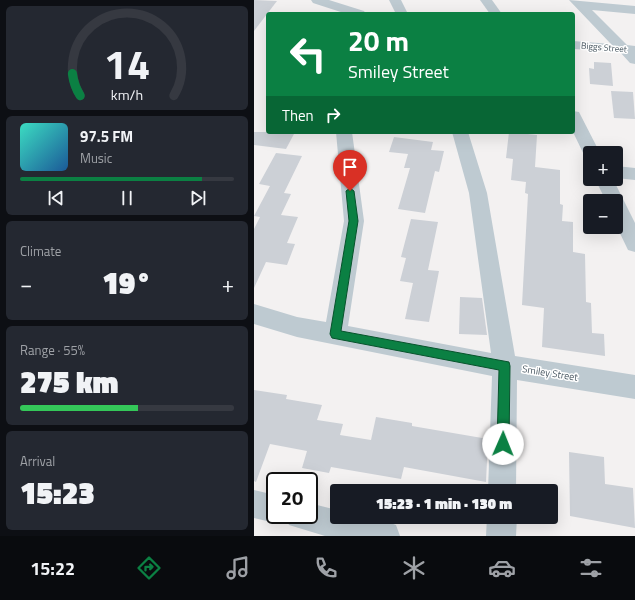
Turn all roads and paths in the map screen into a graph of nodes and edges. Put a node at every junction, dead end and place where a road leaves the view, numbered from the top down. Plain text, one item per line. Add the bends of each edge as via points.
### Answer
1 (312, 0) edge
2 (317, 0) edge
3 (396, 0) edge
4 (486, 0) edge
5 (577, 3) edge
6 (635, 10) edge
7 (314, 12) edge
8 (354, 12) edge
9 (401, 12) edge
10 (495, 12) edge
11 (575, 45) edge
12 (629, 49) edge
13 (635, 60) edge
14 (575, 120) edge
15 (344, 134) edge
16 (461, 134) edge
17 (588, 146) edge
18 (623, 173) edge
19 (635, 174) edge
20 (623, 219) edge
21 (635, 244) edge
22 (254, 314) edge
23 (335, 334) junction
24 (505, 366) junction
25 (635, 386) edge
26 (502, 484) edge
27 (254, 504) edge
28 (266, 507) edge
29 (318, 520) edge
30 (502, 524) edge
31 (385, 536) edge
32 (501, 536) edge

1 - 7 street
2 - 8 street
3 - 9 street
4 - 10 street
5 - 6 street
5 - 12 street
11 - 12 street, Biggs Street
12 - 13 street
14 - 17 street
15 - 23 street via 354,221
16 - 24 street via 478,193
18 - 19 street
20 - 21 street
22 - 23 street, Smiley Street via 298,328
23 - 24 street, Smiley Street
24 - 25 street, Smiley Street
24 - 26 street
27 - 28 street
29 - 31 street
30 - 32 street

